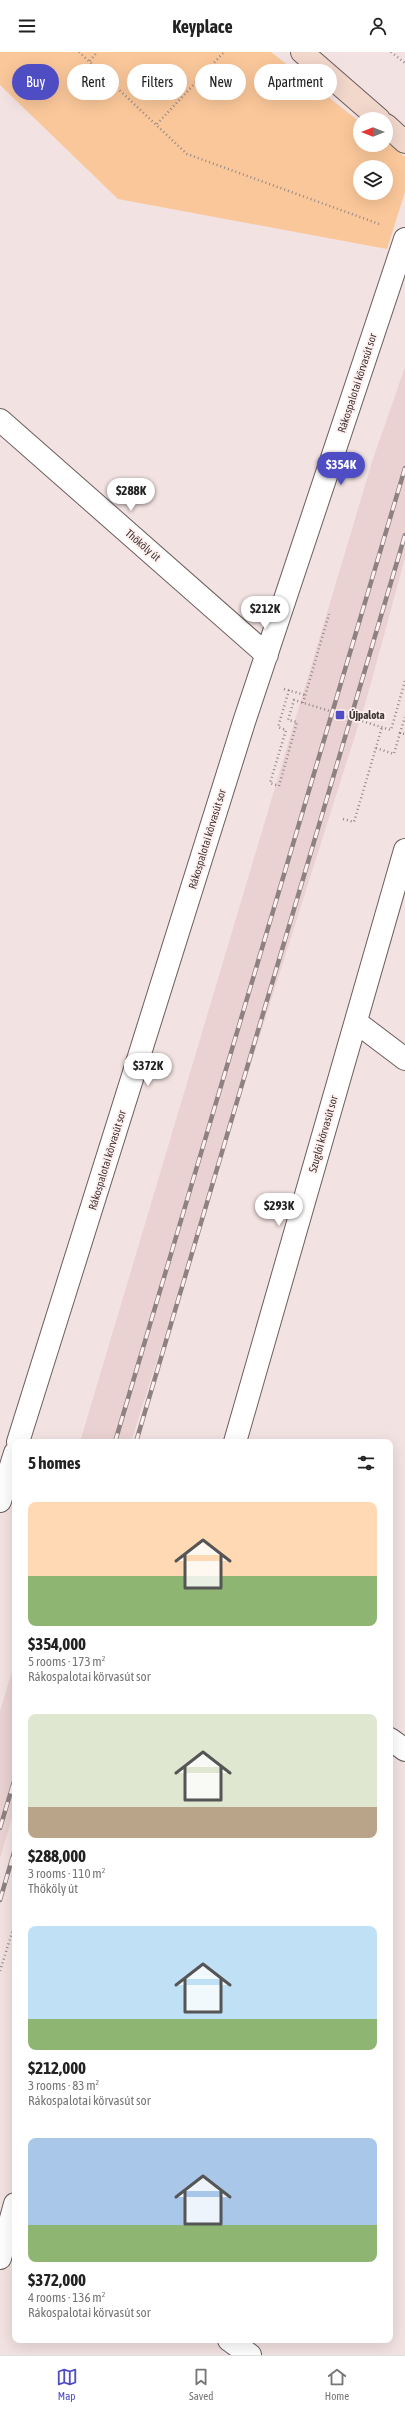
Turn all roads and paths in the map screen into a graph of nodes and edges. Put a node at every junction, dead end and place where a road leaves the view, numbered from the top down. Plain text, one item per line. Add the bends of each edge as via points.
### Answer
1 (79, 52) edge
2 (97, 52) edge
3 (224, 52) edge
4 (302, 52) edge
5 (391, 52) edge
6 (90, 61) junction
7 (405, 63) edge
8 (371, 112) edge
9 (157, 124) junction
10 (393, 131) edge
11 (405, 142) edge
12 (383, 226) dead end
13 (405, 238) edge
14 (0, 422) edge
15 (329, 614) dead end
16 (267, 655) junction
17 (405, 681) edge
18 (289, 690) dead end
19 (293, 691) dead end
20 (305, 695) junction
21 (303, 703) junction
22 (405, 717) edge
23 (382, 727) junction
24 (400, 732) junction
25 (405, 734) edge
26 (376, 748) junction
27 (343, 819) dead end
28 (405, 850) edge
29 (356, 1022) junction
30 (405, 1059) edge
31 (19, 1439) edge
32 (236, 1439) edge
33 (12, 1463) edge
34 (0, 1501) edge
35 (393, 1741) edge
36 (405, 1750) edge
37 (12, 1933) edge
38 (0, 1971) edge
39 (12, 2215) edge
40 (0, 2258) edge
41 (233, 2343) edge
42 (250, 2355) edge

1 - 6 path
2 - 6 path
3 - 9 path
4 - 8 main road
5 - 7 path
6 - 9 path
9 - 12 path via 188,154
10 - 11 main road
13 - 16 street, Rákospalotai körvasút sor
14 - 16 street, Thököly út
15 - 20 path
16 - 31 street, Rákospalotai körvasút sor
17 - 23 path via 391,730
18 - 21 path via 278,727 286,730 270,783 279,786 297,722 288,720 294,700
19 - 20 path
20 - 21 path
21 - 23 path
22 - 24 path
23 - 26 path
24 - 25 path
24 - 26 path via 394,754
26 - 27 path via 354,822
28 - 29 street, Szuglói körvasút sor
29 - 30 street
29 - 32 street, Szuglói körvasút sor
33 - 34 street
35 - 36 street
37 - 38 path
39 - 40 street
41 - 42 street

